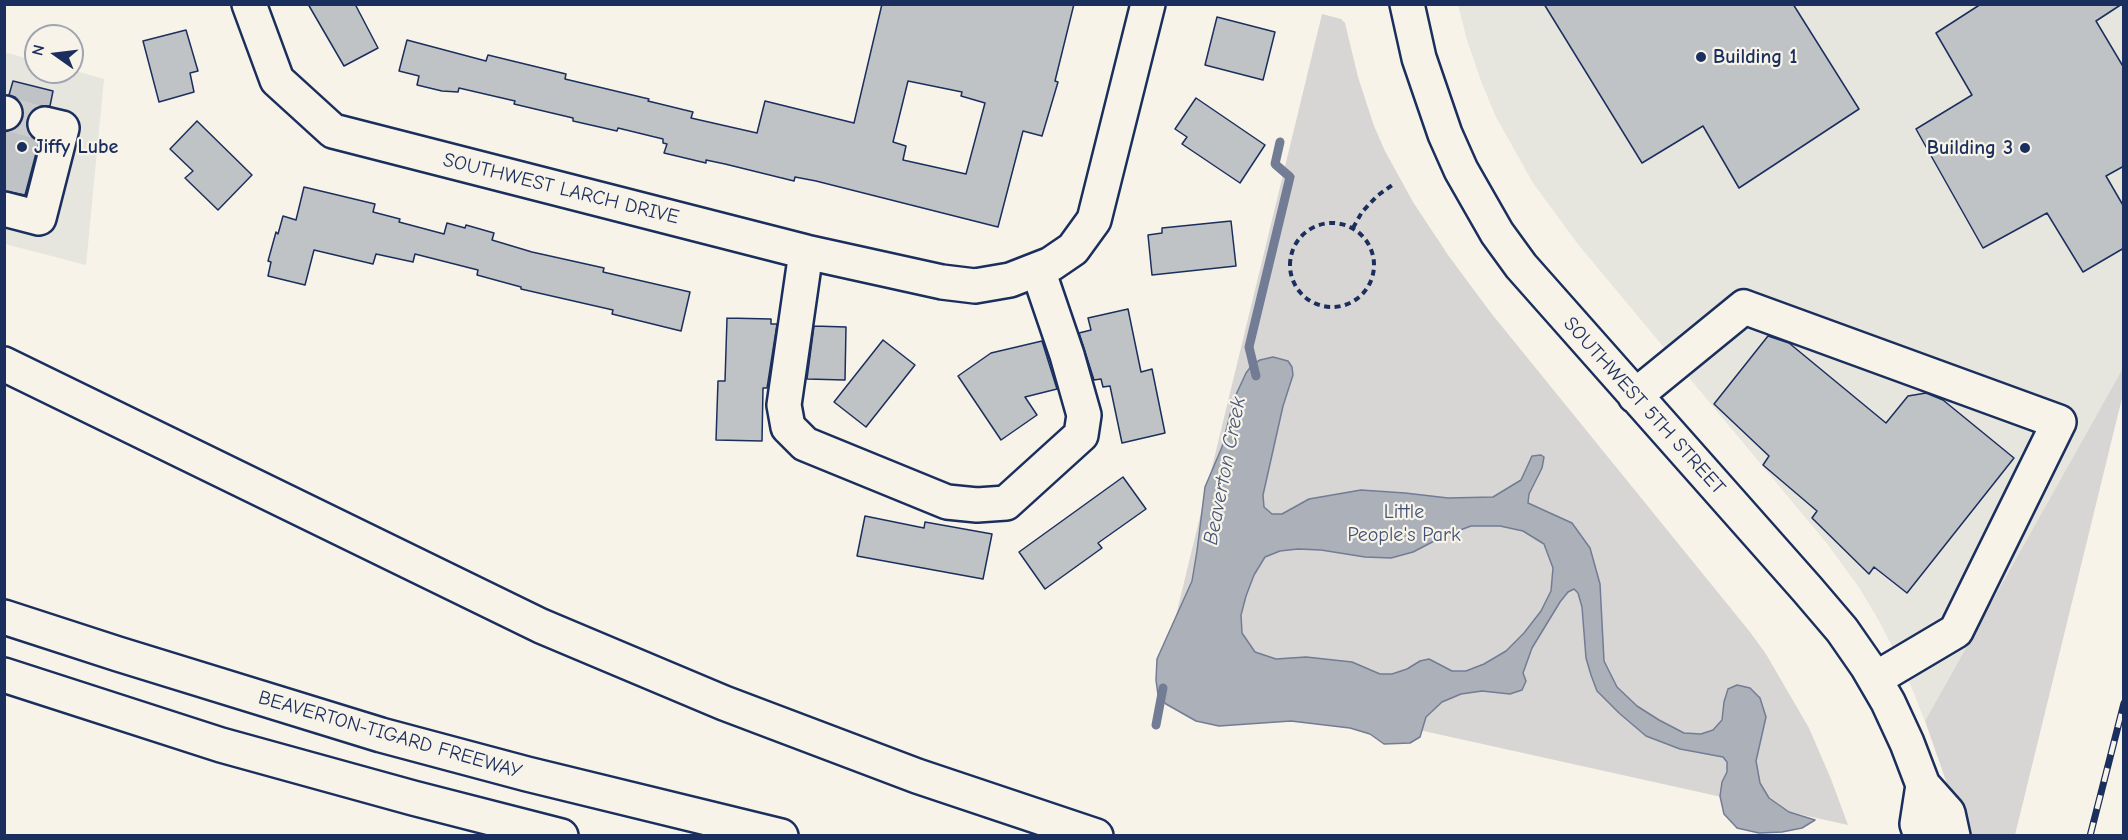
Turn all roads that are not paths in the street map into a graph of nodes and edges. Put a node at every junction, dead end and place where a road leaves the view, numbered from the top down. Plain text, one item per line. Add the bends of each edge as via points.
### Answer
1 (249, 4) edge
2 (1148, 4) edge
3 (1407, 4) edge
4 (45, 124) tunnel mouth
5 (4, 209) edge
6 (806, 252) junction
7 (1038, 270) junction
8 (4, 364) edge
9 (1635, 396) junction
10 (4, 617) edge
11 (4, 675) edge
12 (1875, 679) junction
13 (1923, 785) junction
14 (561, 836) edge
15 (781, 836) edge
16 (1096, 836) edge
17 (1921, 836) edge
18 (1953, 836) edge

1 - 6 main road, SOUTHWEST LARCH DRIVE via 276,80 333,131
2 - 7 main road, SOUTHWEST LARCH DRIVE via 1094,220 1073,249
3 - 9 main road, SOUTHWEST 5TH STREET via 1432,101 1480,204 1521,266
4 - 5 main road via 62,128 39,218
6 - 7 main road, SOUTHWEST LARCH DRIVE via 975,286
6 - 7 main road via 784,405 788,427 805,444 947,502 976,505 1006,502 1081,435 1084,415
8 - 16 main road via 541,626 735,707 917,776
9 - 12 main road, SOUTHWEST 5TH STREET via 1842,630
9 - 12 main road via 1744,307 2059,422 1956,631
10 - 15 main road, BEAVERTON-TIGARD FREEWAY via 392,738
11 - 14 main road via 232,748
12 - 13 main road, SOUTHWEST 5TH STREET via 1907,742
13 - 17 main road, SOUTHWEST 5TH STREET via 1917,824
13 - 18 main road, SOUTHWEST 5TH STREET via 1948,813

